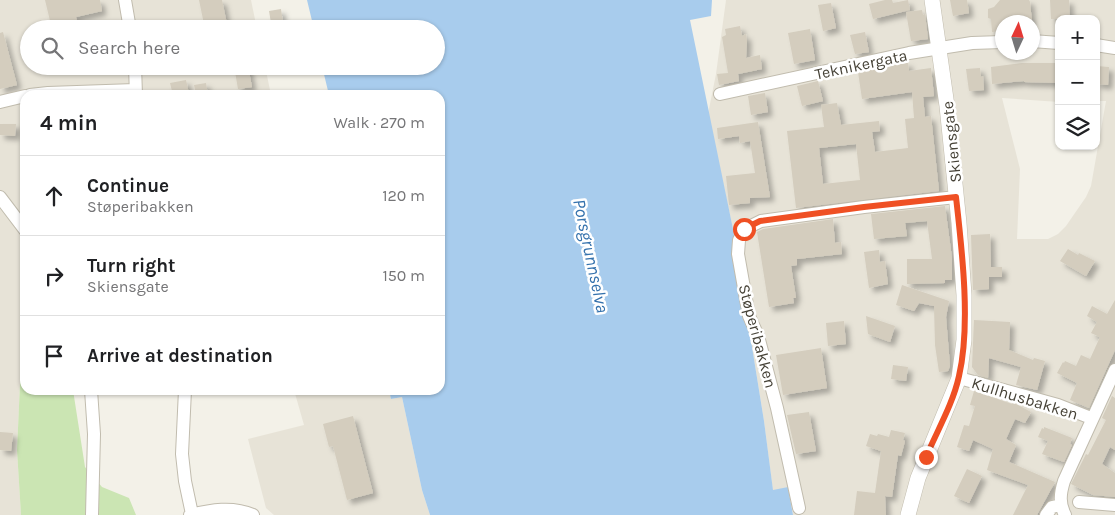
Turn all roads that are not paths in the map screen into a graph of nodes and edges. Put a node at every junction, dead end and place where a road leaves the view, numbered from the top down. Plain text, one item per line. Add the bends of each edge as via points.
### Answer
1 (125, 0) edge
2 (932, 0) edge
3 (128, 20) edge
4 (995, 42) edge
5 (1040, 42) edge
6 (1055, 43) edge
7 (1100, 46) edge
8 (940, 48) junction
9 (1115, 48) edge
10 (135, 75) edge
11 (135, 90) edge
12 (720, 94) dead end
13 (20, 97) edge
14 (0, 102) edge
15 (0, 197) edge
16 (956, 197) junction
17 (20, 223) edge
18 (1115, 370) edge
19 (959, 378) junction
20 (91, 395) edge
21 (185, 395) edge
22 (1091, 418) junction
23 (1079, 502) dead end
24 (1115, 505) edge
25 (799, 508) dead end
26 (1063, 510) edge
27 (92, 515) edge
28 (191, 515) edge
29 (252, 515) edge
30 (908, 515) edge
31 (1046, 515) edge

1 - 3 street
2 - 8 street, Skiensgate
4 - 8 street, Teknikergata
5 - 6 street
7 - 9 street
8 - 12 street, Teknikergata
8 - 16 street, Skiensgate
10 - 11 street
13 - 14 street
15 - 17 street
16 - 19 street, Skiensgate via 964,295 964,340
16 - 25 street, Støperibakken via 760,221 744,229 738,254 750,316 775,399
18 - 22 street
19 - 22 street, Kullhusbakken via 1058,405
19 - 30 street, Skiensgate via 918,478
20 - 27 street
21 - 28 street via 182,454
22 - 26 street via 1060,494
23 - 24 street
26 - 31 street via 1052,507
28 - 29 street via 231,509

